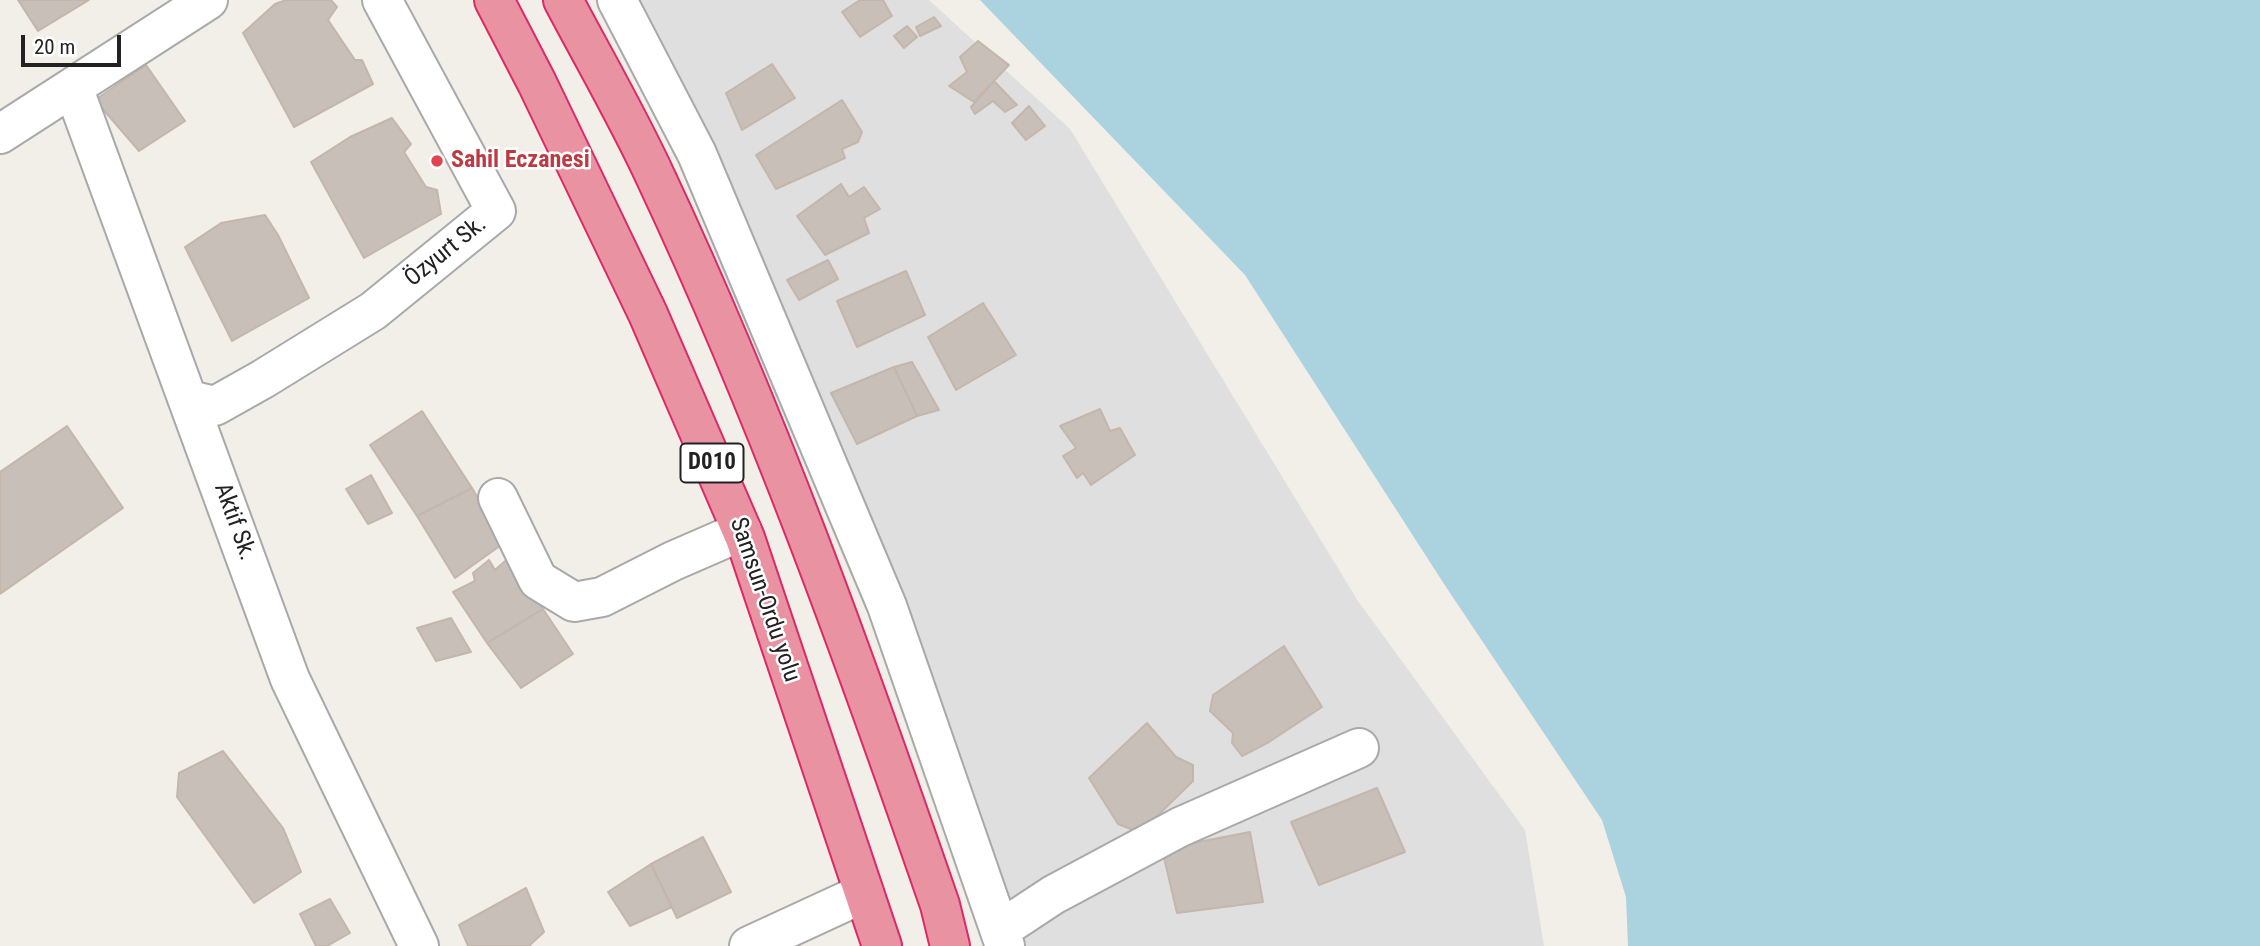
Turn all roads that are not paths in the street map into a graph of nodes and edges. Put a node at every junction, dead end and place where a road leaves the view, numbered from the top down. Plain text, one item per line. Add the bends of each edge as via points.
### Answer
1 (208, 0) edge
2 (382, 0) edge
3 (494, 0) edge
4 (563, 0) edge
5 (617, 0) edge
6 (73, 87) junction
7 (0, 134) edge
8 (189, 401) junction
9 (498, 498) dead end
10 (741, 531) junction
11 (1359, 748) dead end
12 (864, 893) junction
13 (1003, 938) edge
14 (419, 946) edge
15 (748, 946) edge
16 (882, 946) edge
17 (950, 946) edge

1 - 6 street
2 - 8 street, Özyurt Sk. via 495,211 373,310 263,380 215,406
3 - 10 highway, Samsun-Ordu yolu / D010 via 648,314
4 - 17 highway, D010 via 656,176 764,423 851,649
5 - 13 street via 697,154 887,607
6 - 7 street
6 - 8 street, Aktif Sk.
8 - 14 street, Aktif Sk. via 290,680
9 - 10 street via 538,580 574,602 602,597
10 - 12 highway, Samsun-Ordu yolu / D010
11 - 13 street via 1180,827 1053,895
12 - 15 street
12 - 16 highway, Samsun-Ordu yolu / D010

